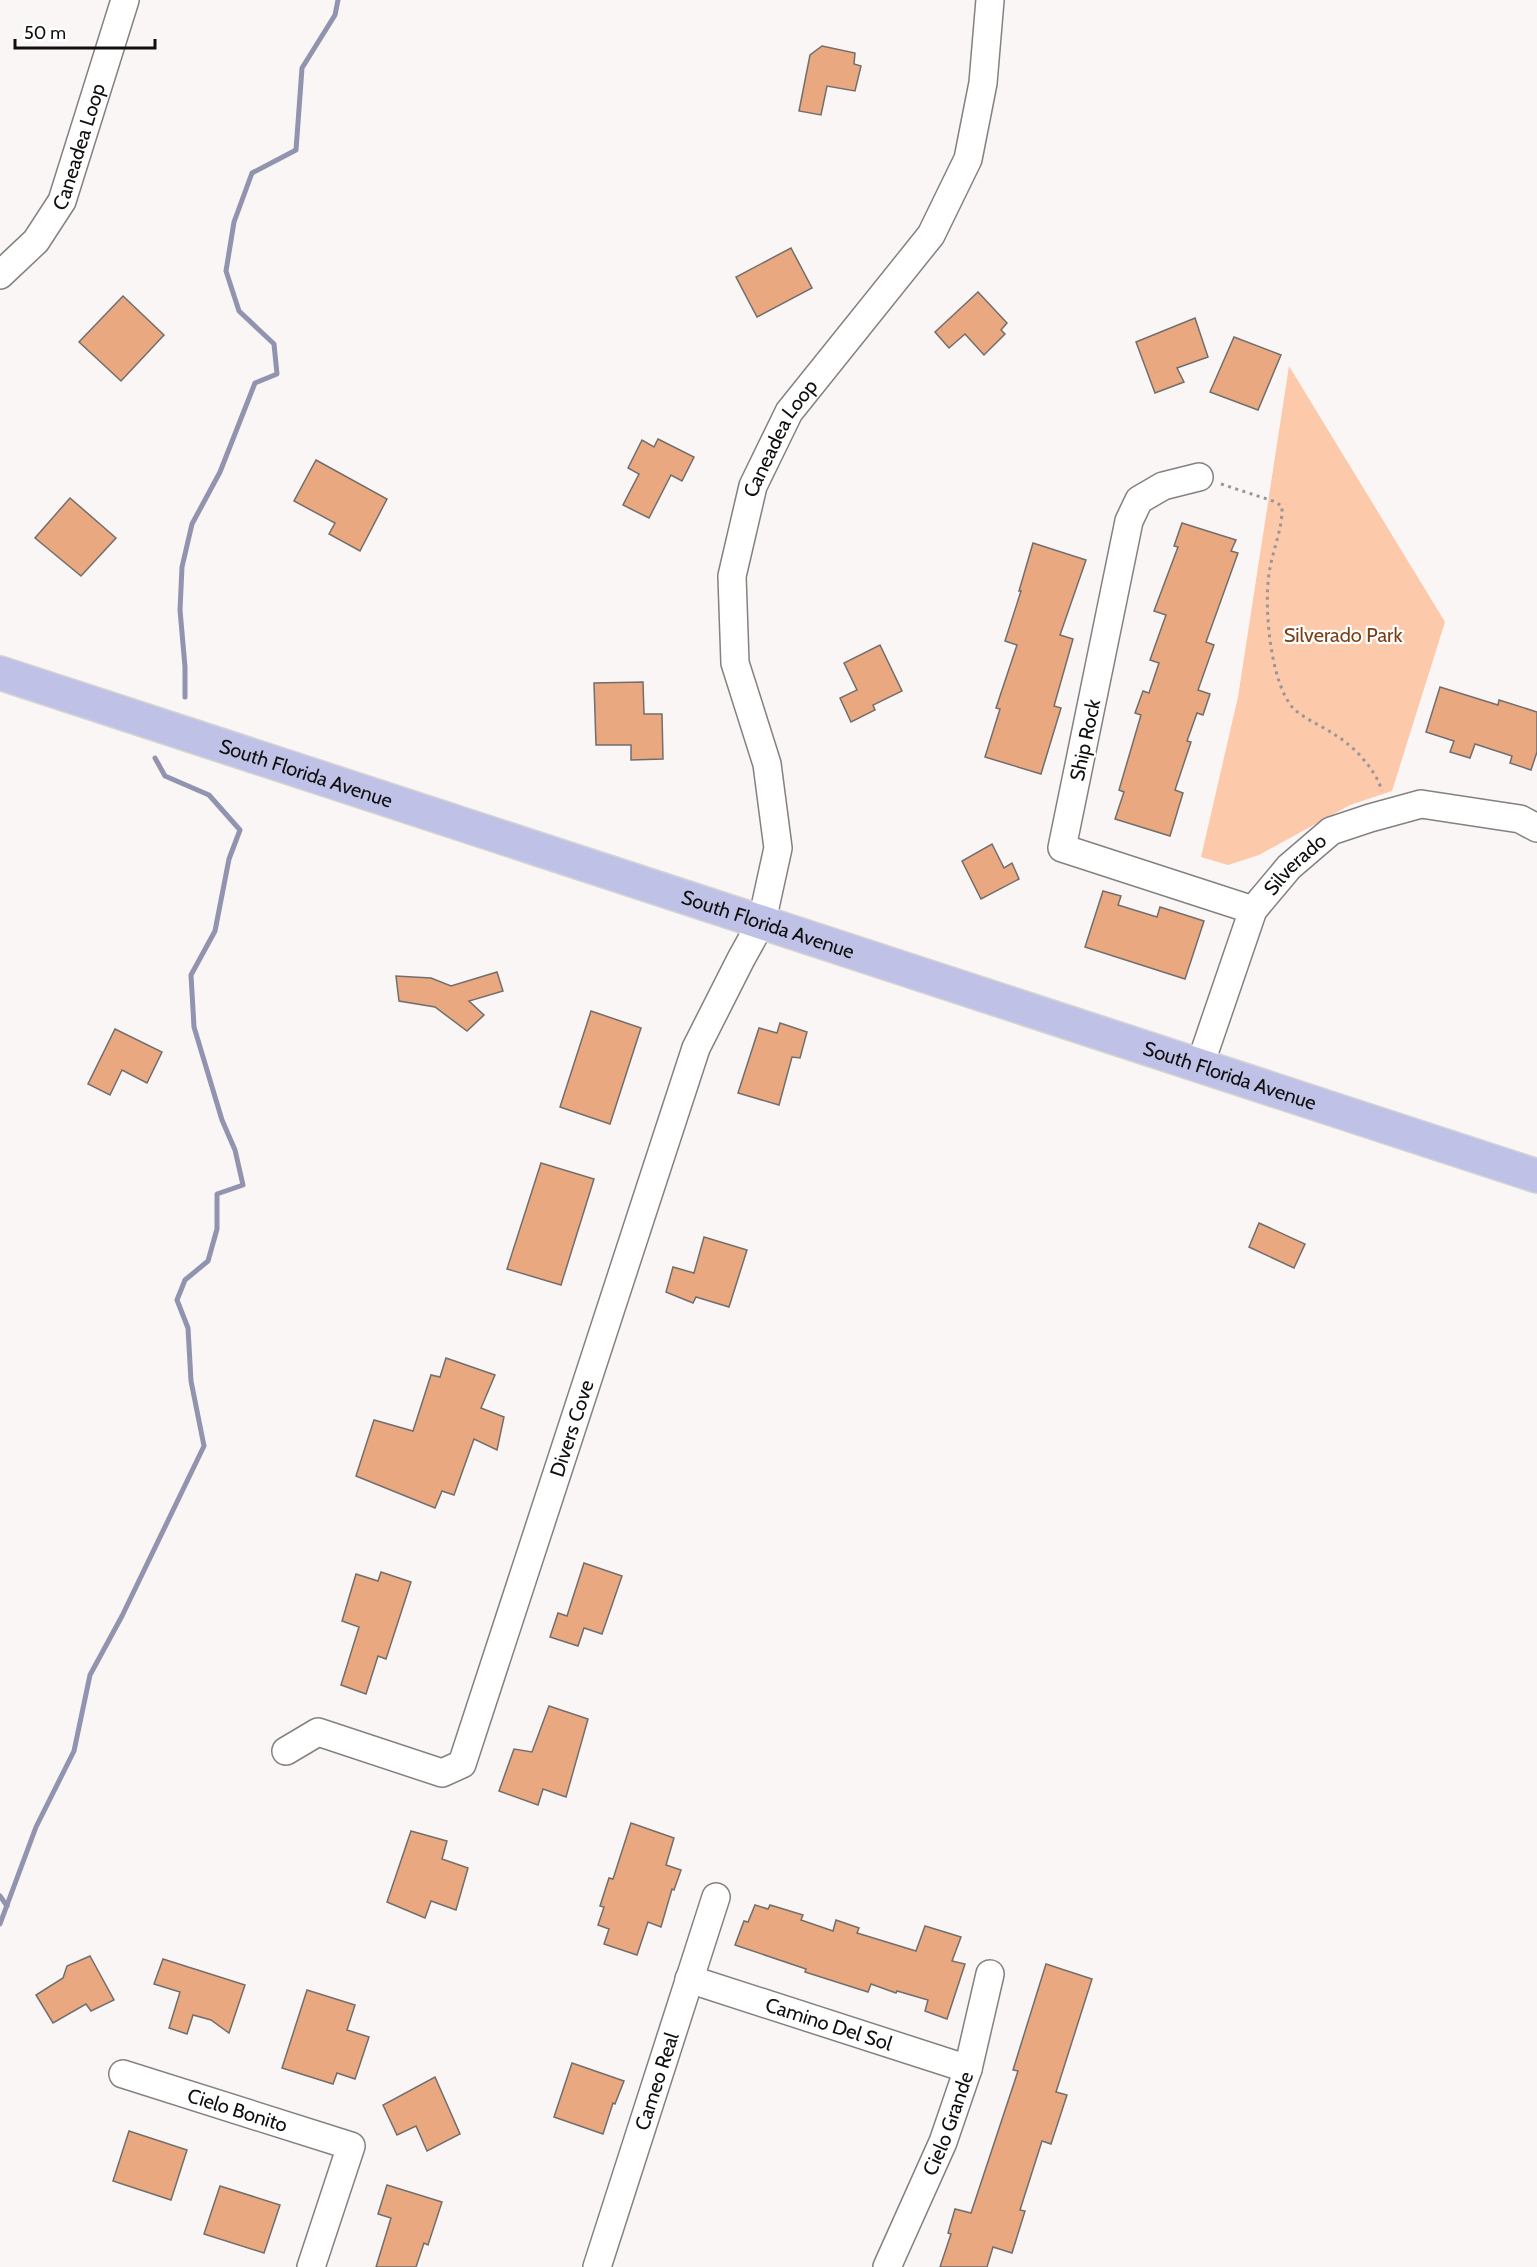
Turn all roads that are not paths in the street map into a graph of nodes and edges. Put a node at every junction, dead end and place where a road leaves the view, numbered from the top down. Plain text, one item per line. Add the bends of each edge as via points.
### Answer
1 (125, 0) edge
2 (990, 0) edge
3 (0, 275) edge
4 (1199, 477) road end
5 (0, 673) edge
6 (1537, 828) edge
7 (1253, 910) junction
8 (762, 921) junction
9 (1200, 1065) junction
10 (1537, 1176) edge
11 (286, 1751) dead end
12 (716, 1897) dead end
13 (990, 1974) dead end
14 (690, 1979) junction
15 (968, 2069) junction
16 (123, 2074) dead end
17 (311, 2267) edge
18 (597, 2267) edge
19 (887, 2267) edge

1 - 3 street, Caneadea Loop via 62,201 36,241
2 - 8 street, Caneadea Loop via 983,83 968,159 931,235 789,412 753,486 732,576 735,663 767,764 778,848
4 - 7 street, Ship Rock via 1163,486 1139,500 1129,521 1062,848
5 - 8 main road, South Florida Avenue
6 - 7 street, Silverado via 1520,819 1421,804 1389,813 1331,831 1289,867
7 - 9 street, Silverado
8 - 9 main road, South Florida Avenue
8 - 11 street, Divers Cove via 696,1048 462,1764 442,1773 318,1732
9 - 10 main road, South Florida Avenue
12 - 14 street, Cameo Real
13 - 15 street, Cielo Grande
14 - 15 street, Camino Del Sol
14 - 18 street, Cameo Real
15 - 19 street, Cielo Grande via 943,2142
16 - 17 street, Cielo Bonito via 351,2146

